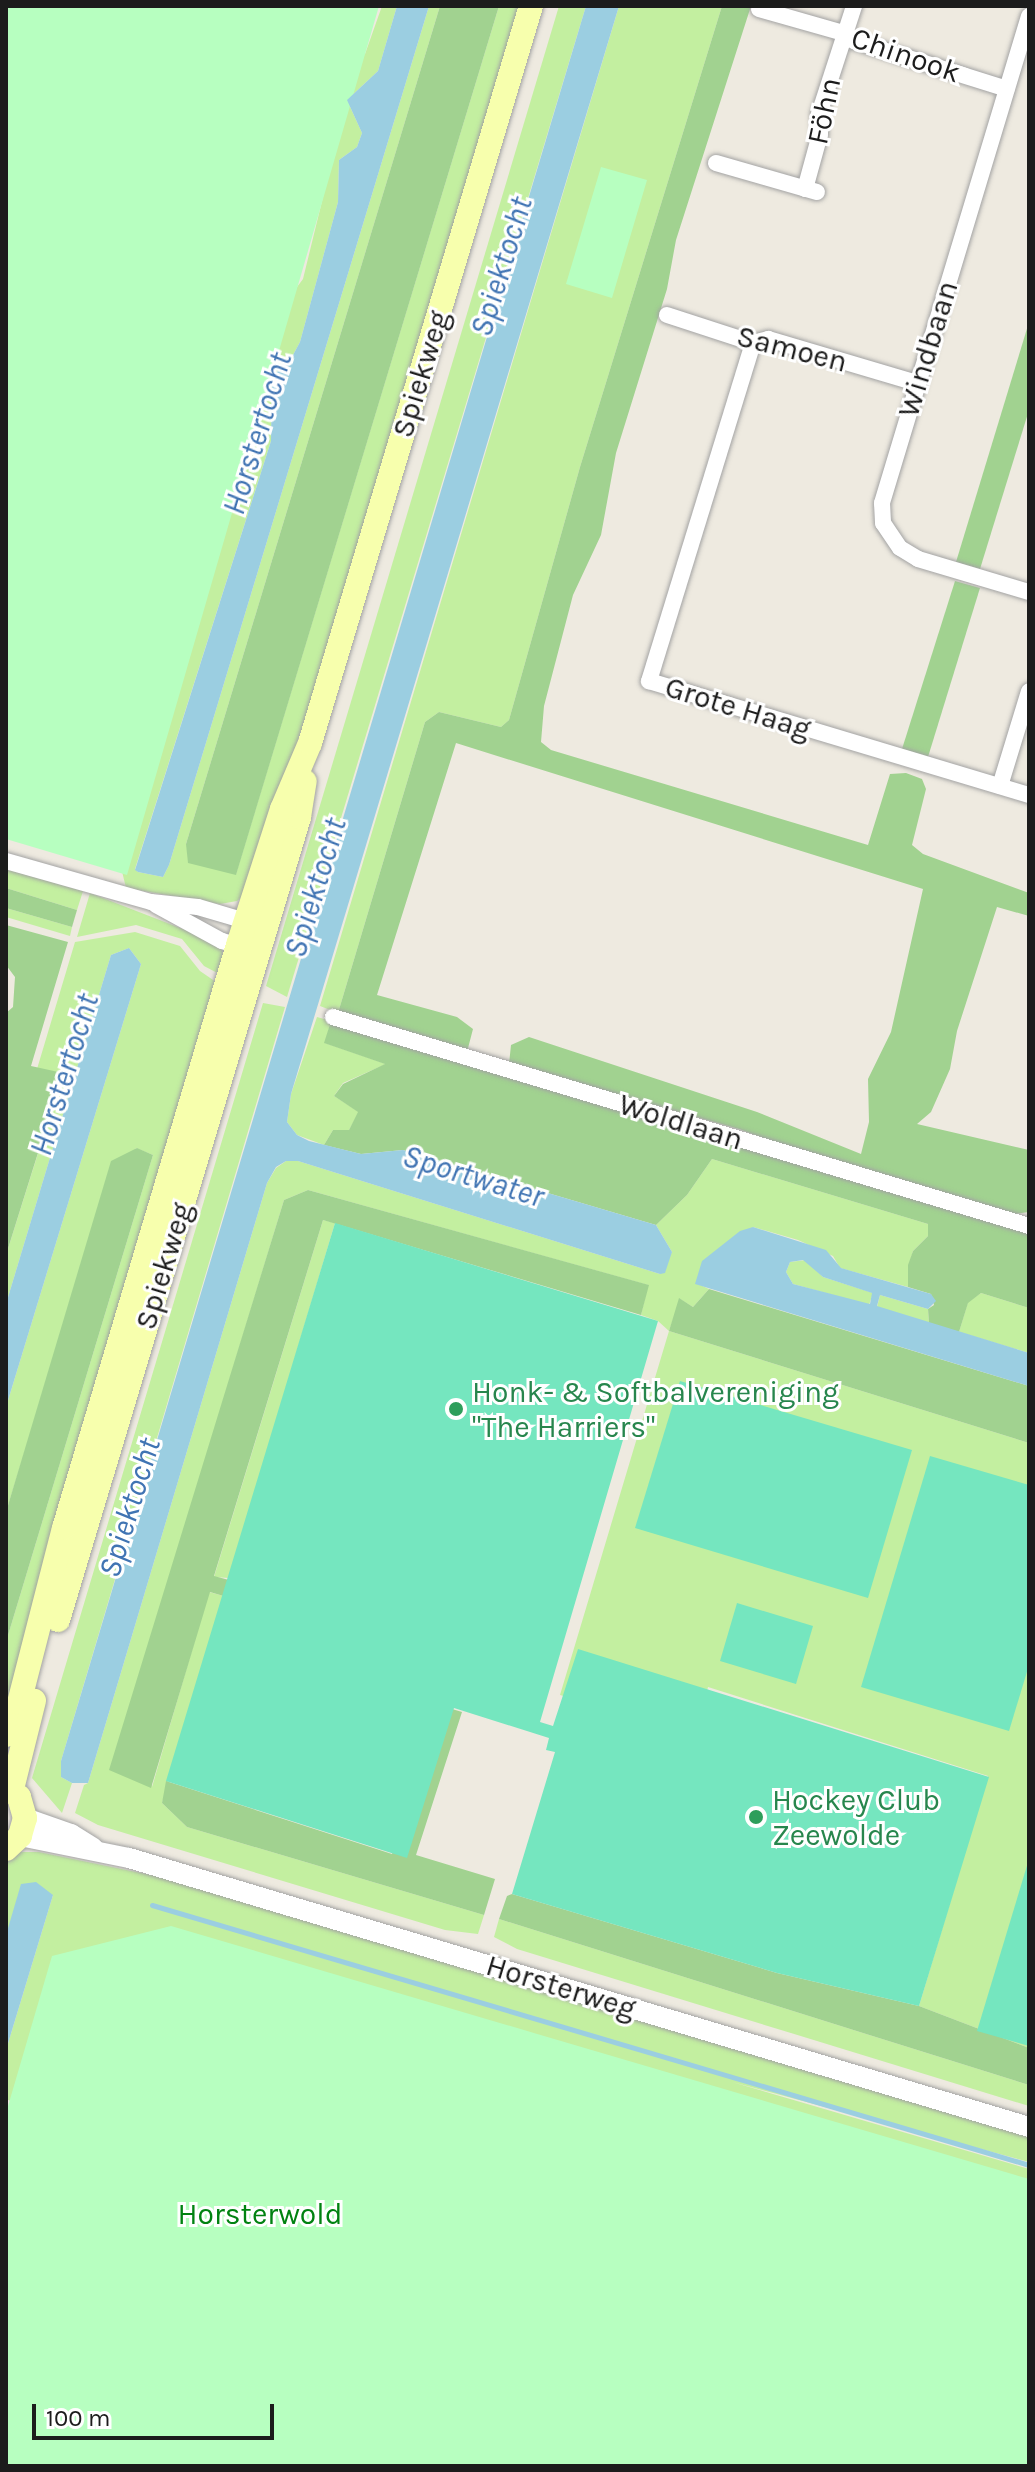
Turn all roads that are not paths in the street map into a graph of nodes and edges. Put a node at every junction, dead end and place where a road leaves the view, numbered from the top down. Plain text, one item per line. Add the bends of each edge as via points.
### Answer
1 (531, 6) edge
2 (854, 6) edge
3 (759, 9) dead end
4 (1029, 16) edge
5 (847, 34) junction
6 (1007, 89) junction
7 (716, 163) dead end
8 (667, 315) dead end
9 (753, 343) junction
10 (917, 383) junction
11 (1029, 592) edge
12 (1029, 691) edge
13 (1000, 786) junction
14 (1029, 795) edge
15 (6, 861) edge
16 (151, 902) junction
17 (255, 924) junction
18 (248, 948) junction
19 (333, 1017) dead end
20 (1029, 1226) edge
21 (6, 1735) edge
22 (9, 1787) edge
23 (17, 1835) edge
24 (1029, 2127) edge

1 - 17 main road, Spiekweg via 310,743 282,809
2 - 5 street, Föhn
3 - 5 street, Chinook
4 - 6 street, Windbaan
5 - 6 street, Chinook via 854,41
5 - 7 street, Föhn via 819,114 811,190
6 - 10 street, Windbaan
8 - 9 street, Samoen
9 - 10 street, Samoen via 768,339
9 - 13 street, Grote Haag via 649,681
10 - 11 street, Windbaan via 882,503 889,536 918,559
12 - 13 street
13 - 14 street, Grote Haag
15 - 16 street
16 - 17 street via 198,907
16 - 18 street via 187,924
17 - 18 main road, Spiekweg
18 - 21 main road, Spiekweg via 64,1528
18 - 22 main road, Spiekweg
19 - 20 street, Woldlaan
22 - 23 main road via 24,1807
23 - 24 street, Horsterweg via 66,1848 93,1848

